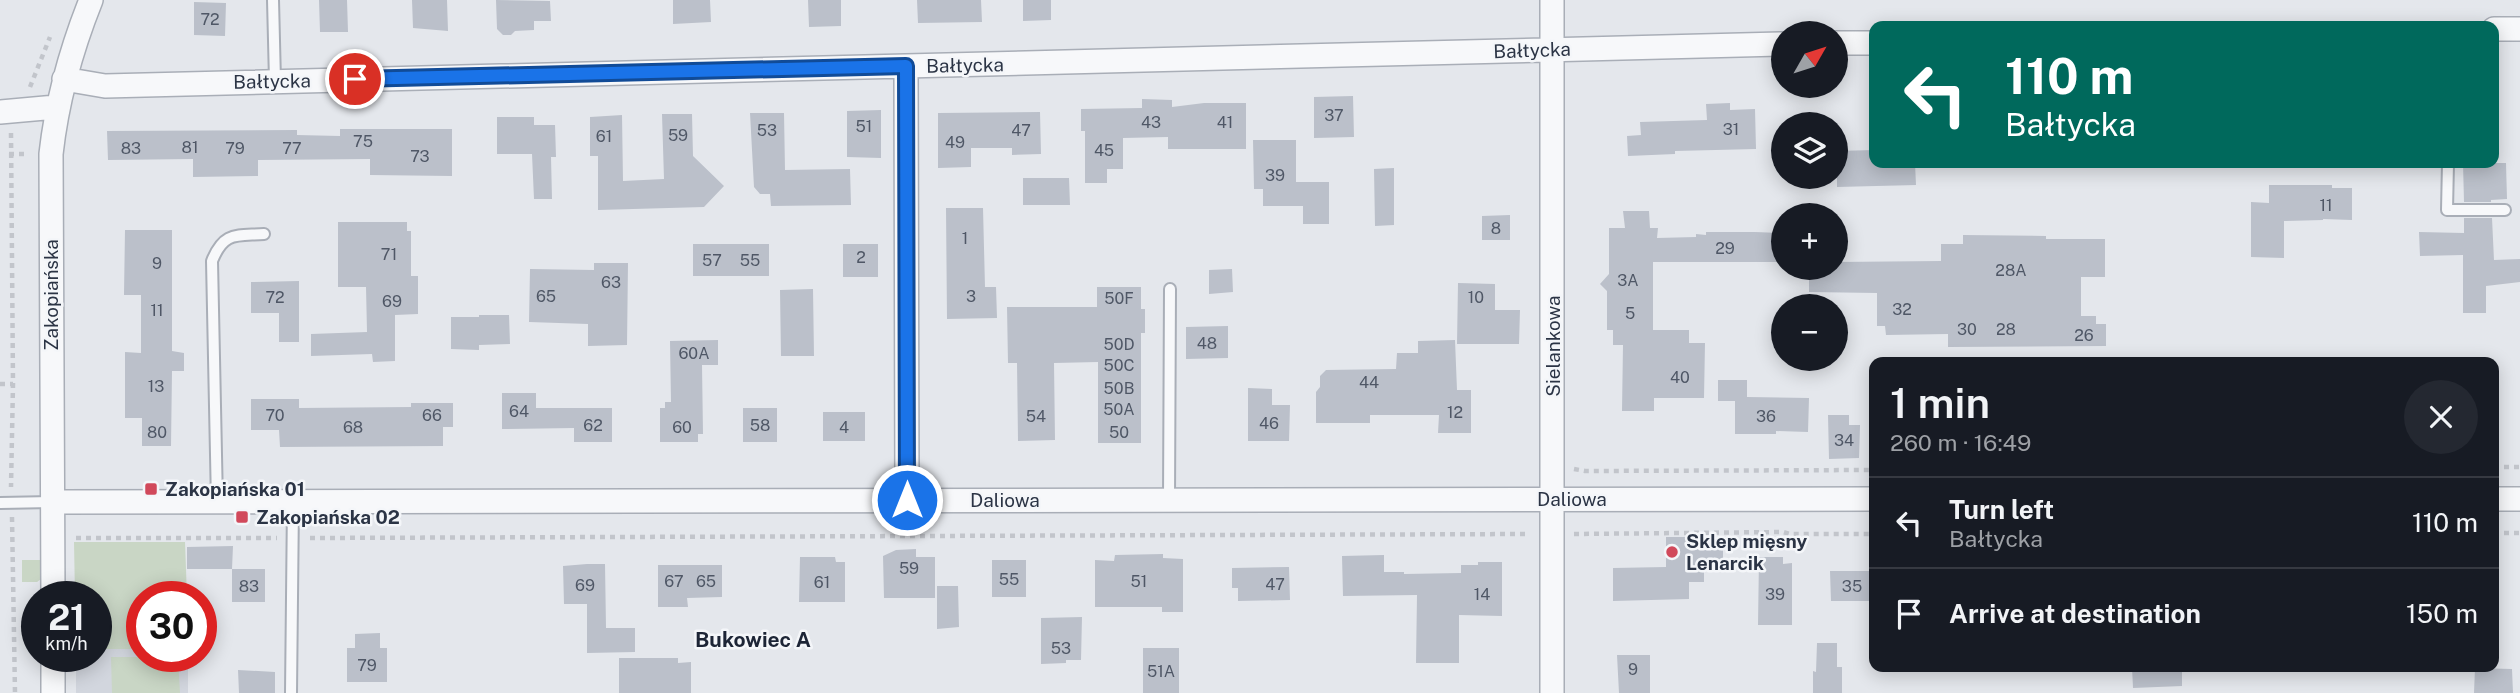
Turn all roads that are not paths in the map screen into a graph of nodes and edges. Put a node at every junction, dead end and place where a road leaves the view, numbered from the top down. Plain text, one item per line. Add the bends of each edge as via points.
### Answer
1 (91, 0) edge
2 (273, 0) edge
3 (1552, 0) edge
4 (2499, 29) edge
5 (2520, 29) edge
6 (1848, 43) edge
7 (1869, 43) edge
8 (1771, 44) edge
9 (1552, 50) junction
10 (906, 66) junction
11 (64, 79) junction
12 (275, 81) junction
13 (56, 107) junction
14 (1, 121) edge
15 (2448, 168) edge
16 (2505, 211) dead end
17 (264, 234) dead end
18 (1170, 289) dead end
19 (1169, 499) junction
20 (1552, 499) junction
21 (1869, 499) edge
22 (2499, 499) edge
23 (2520, 499) edge
24 (907, 500) junction
25 (52, 502) junction
26 (293, 502) junction
27 (6, 503) edge
28 (217, 503) junction
29 (52, 581) edge
30 (53, 672) edge
31 (53, 693) edge
32 (291, 693) edge
33 (1552, 693) edge

1 - 11 street, Zakopiańska
2 - 12 lane
3 - 9 street, Sielankowa
4 - 5 street
6 - 7 street
8 - 9 street, Bałtycka
9 - 10 street, Bałtycka
9 - 20 street, Sielankowa
10 - 12 street, Bałtycka
10 - 24 street
11 - 12 street, Bałtycka via 104,86
11 - 13 street, Zakopiańska
13 - 14 street
13 - 25 street, Zakopiańska via 51,154
15 - 16 lane via 2447,210
17 - 28 lane via 229,236 218,245 212,261
18 - 19 lane
19 - 20 street, Daliowa
19 - 24 street, Daliowa
20 - 21 street, Daliowa
20 - 33 street, Sielankowa
22 - 23 street
24 - 26 street, Daliowa
25 - 27 lane
25 - 28 street, Daliowa
25 - 29 street, Zakopiańska
26 - 28 street, Daliowa
26 - 32 lane
30 - 31 street

